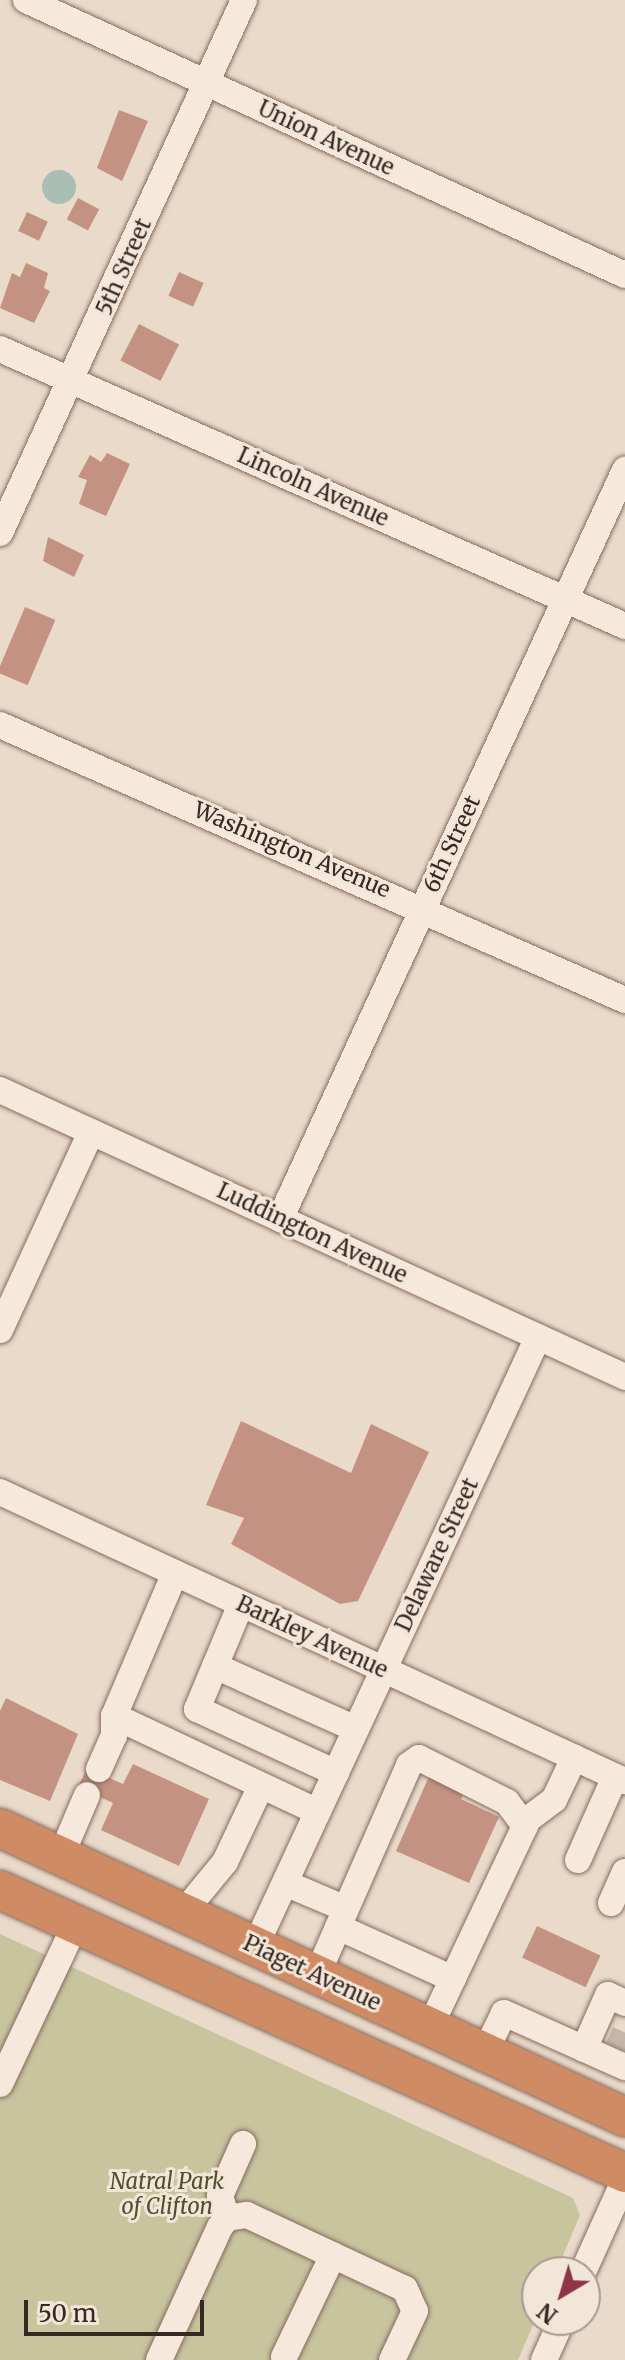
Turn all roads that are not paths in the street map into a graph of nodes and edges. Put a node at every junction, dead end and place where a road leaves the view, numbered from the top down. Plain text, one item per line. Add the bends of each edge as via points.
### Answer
1 (26, 0) edge
2 (244, 0) edge
3 (206, 83) junction
4 (625, 275) edge
5 (0, 349) edge
6 (74, 380) junction
7 (625, 470) edge
8 (0, 533) edge
9 (565, 599) junction
10 (625, 626) edge
11 (0, 725) edge
12 (423, 907) junction
13 (625, 1000) edge
14 (0, 1090) edge
15 (91, 1132) junction
16 (280, 1219) junction
17 (0, 1330) edge
18 (538, 1337) junction
19 (625, 1377) edge
20 (0, 1492) edge
21 (175, 1573) junction
22 (241, 1604) junction
23 (215, 1666) junction
24 (384, 1670) junction
25 (114, 1716) junction
26 (356, 1729) junction
27 (574, 1758) junction
28 (99, 1769) dead end
29 (336, 1773) junction
30 (620, 1779) edge
31 (261, 1786) junction
32 (87, 1795) dead end
33 (318, 1812) junction
34 (523, 1823) junction
35 (0, 1828) edge
36 (61, 1856) junction
37 (578, 1860) dead end
38 (625, 1872) edge
39 (285, 1883) junction
40 (0, 1890) edge
41 (611, 1903) dead end
42 (183, 1913) junction
43 (342, 1918) junction
44 (75, 1925) junction
45 (255, 1947) junction
46 (317, 1975) junction
47 (453, 1979) junction
48 (625, 2003) edge
49 (430, 2027) junction
50 (584, 2049) junction
51 (485, 2052) junction
52 (619, 2059) edge
53 (0, 2084) edge
54 (625, 2117) edge
55 (243, 2144) dead end
56 (625, 2176) edge
57 (227, 2218) junction
58 (333, 2255) junction
59 (590, 2256) edge
60 (555, 2336) edge
61 (284, 2357) dead end
62 (159, 2360) edge
63 (392, 2360) edge
64 (544, 2360) edge

1 - 3 street, Union Avenue
2 - 3 street, 5th Street
3 - 4 street, Union Avenue
3 - 6 street, 5th Street
5 - 6 street, Lincoln Avenue
6 - 8 street, 5th Street
6 - 9 street, Lincoln Avenue
7 - 9 street, 6th Street
9 - 10 street, Lincoln Avenue
9 - 12 street, 6th Street
11 - 12 street, Washington Avenue
12 - 13 street, Washington Avenue
12 - 16 street, 6th Street
14 - 15 street, Luddington Avenue
15 - 16 street, Luddington Avenue
15 - 17 street
16 - 18 street, Luddington Avenue
18 - 19 street, Luddington Avenue
18 - 24 street, Delaware Street
20 - 21 street, Barkley Avenue
21 - 22 street, Barkley Avenue
21 - 25 street
22 - 23 street
22 - 24 street, Barkley Avenue
23 - 26 street
23 - 29 street via 197,1709
24 - 26 street, Delaware Street
24 - 27 street, Barkley Avenue
25 - 28 street via 114,1736
25 - 31 street
26 - 29 street, Delaware Street
27 - 30 street, Barkley Avenue
27 - 34 street via 554,1800
29 - 33 street, Delaware Street
30 - 37 street
31 - 33 street
31 - 42 street via 225,1862
32 - 36 street
33 - 39 street, Delaware Street
34 - 43 street via 507,1802 419,1758 409,1765
34 - 47 street
35 - 36 highway, Piaget Avenue
36 - 42 highway, Piaget Avenue
38 - 41 street
39 - 43 street
39 - 45 street, Delaware Street
40 - 44 highway
42 - 45 highway, Piaget Avenue
43 - 46 street
43 - 47 street
44 - 53 street
44 - 56 highway
45 - 46 highway, Piaget Avenue
46 - 49 highway, Piaget Avenue
47 - 49 street
48 - 50 street via 608,1995
49 - 51 highway, Piaget Avenue
50 - 51 street via 504,2013
50 - 52 street
51 - 54 highway, Piaget Avenue
55 - 57 street via 220,2196
56 - 59 street
57 - 58 street via 247,2215
57 - 62 street
58 - 61 street
58 - 63 street via 405,2289 411,2299 415,2311
60 - 64 street

